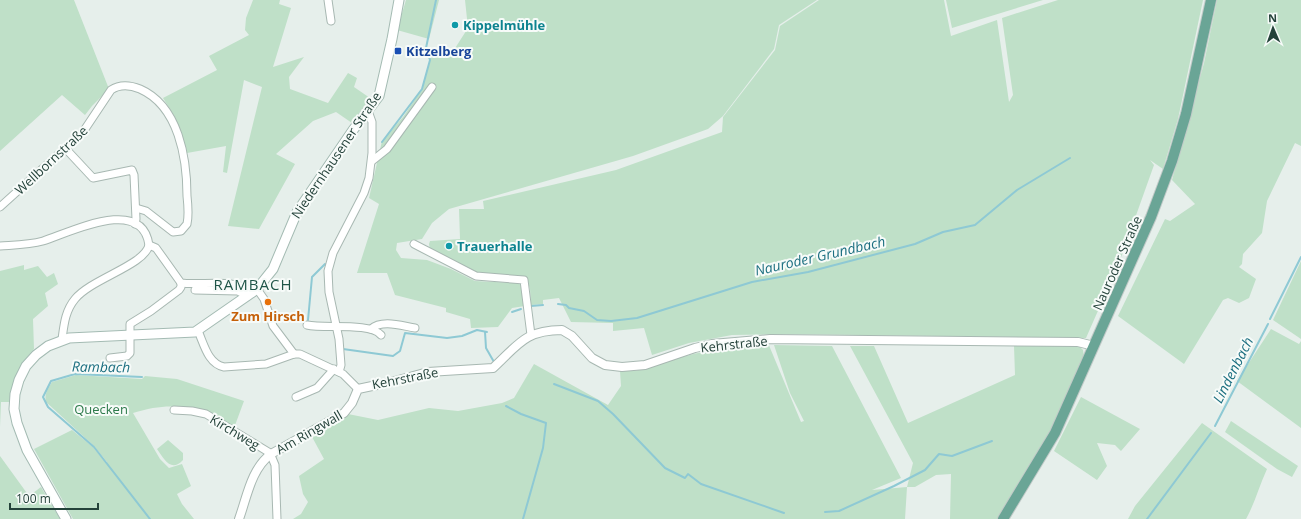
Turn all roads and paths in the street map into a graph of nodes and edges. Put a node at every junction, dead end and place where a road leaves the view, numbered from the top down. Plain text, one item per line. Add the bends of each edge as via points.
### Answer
1 (328, 0) edge
2 (399, 0) edge
3 (1211, 0) edge
4 (331, 21) dead end
5 (432, 87) dead end
6 (368, 111) junction
7 (65, 148) junction
8 (372, 161) junction
9 (0, 207) edge
10 (136, 208) junction
11 (135, 224) junction
12 (414, 244) dead end
13 (149, 245) junction
14 (0, 246) edge
15 (181, 282) junction
16 (195, 290) dead end
17 (253, 293) junction
18 (307, 325) dead end
19 (337, 328) junction
20 (414, 328) dead end
21 (371, 329) junction
22 (198, 331) junction
23 (531, 334) junction
24 (130, 335) junction
25 (381, 335) dead end
26 (62, 339) junction
27 (1094, 346) junction
28 (294, 354) junction
29 (110, 358) dead end
30 (337, 371) junction
31 (358, 389) junction
32 (296, 398) dead end
33 (174, 410) dead end
34 (271, 454) junction
35 (66, 519) edge
36 (239, 519) edge
37 (276, 519) edge
38 (1003, 519) edge

1 - 4 street
2 - 6 main road, Niedernhausener Straße via 382,89
3 - 27 main road, Nauroder Straße via 1186,114 1172,161 1151,217
5 - 8 street via 387,150
6 - 8 street via 372,122
6 - 17 main road, Niedernhausener Straße via 297,212 273,269
7 - 9 street, Wellbornstraße
7 - 10 street via 93,178 132,170
7 - 10 street, Wellbornstraße via 89,124 111,90 121,86 135,87 150,94 159,102 172,122 184,158 188,221 184,229 178,232 170,231 146,211
8 - 19 street via 364,193 329,266 328,287
10 - 11 street
11 - 13 street via 145,232
11 - 14 street via 125,220 108,220 41,241
12 - 23 street via 476,276 524,280
13 - 15 street via 156,248
13 - 26 street via 146,253 138,260 92,284 78,295 67,313
15 - 17 street via 239,285
15 - 24 street via 178,290 151,311 132,321
16 - 17 street
17 - 22 main road, Niedernhausener Straße
17 - 28 street via 264,299 273,326
18 - 19 street
19 - 21 street
19 - 30 street via 341,365
20 - 21 street via 388,324
21 - 25 street
22 - 24 main road, Niedernhausener Straße via 184,334
22 - 28 street via 209,356 218,366 266,364
23 - 27 street, Kehrstraße via 562,330 572,336 592,358 605,365 622,367 644,365 712,344 770,339 1078,342
23 - 31 street, Kehrstraße via 518,342 493,368 428,372
24 - 26 main road, Niedernhausener Straße via 75,336
24 - 29 street via 130,353 127,356
26 - 35 main road, Niedernhausener Straße via 42,350 26,366 17,387 14,409 16,423 24,443
27 - 38 main road, Nauroder Straße via 1055,433
28 - 30 street via 300,354
30 - 31 street
30 - 32 street via 317,388
31 - 34 street, Am Ringwall via 350,406 339,417
33 - 34 street, Kirchweg via 206,414
34 - 36 street, Am Ringwall via 256,472
34 - 37 street via 275,465

